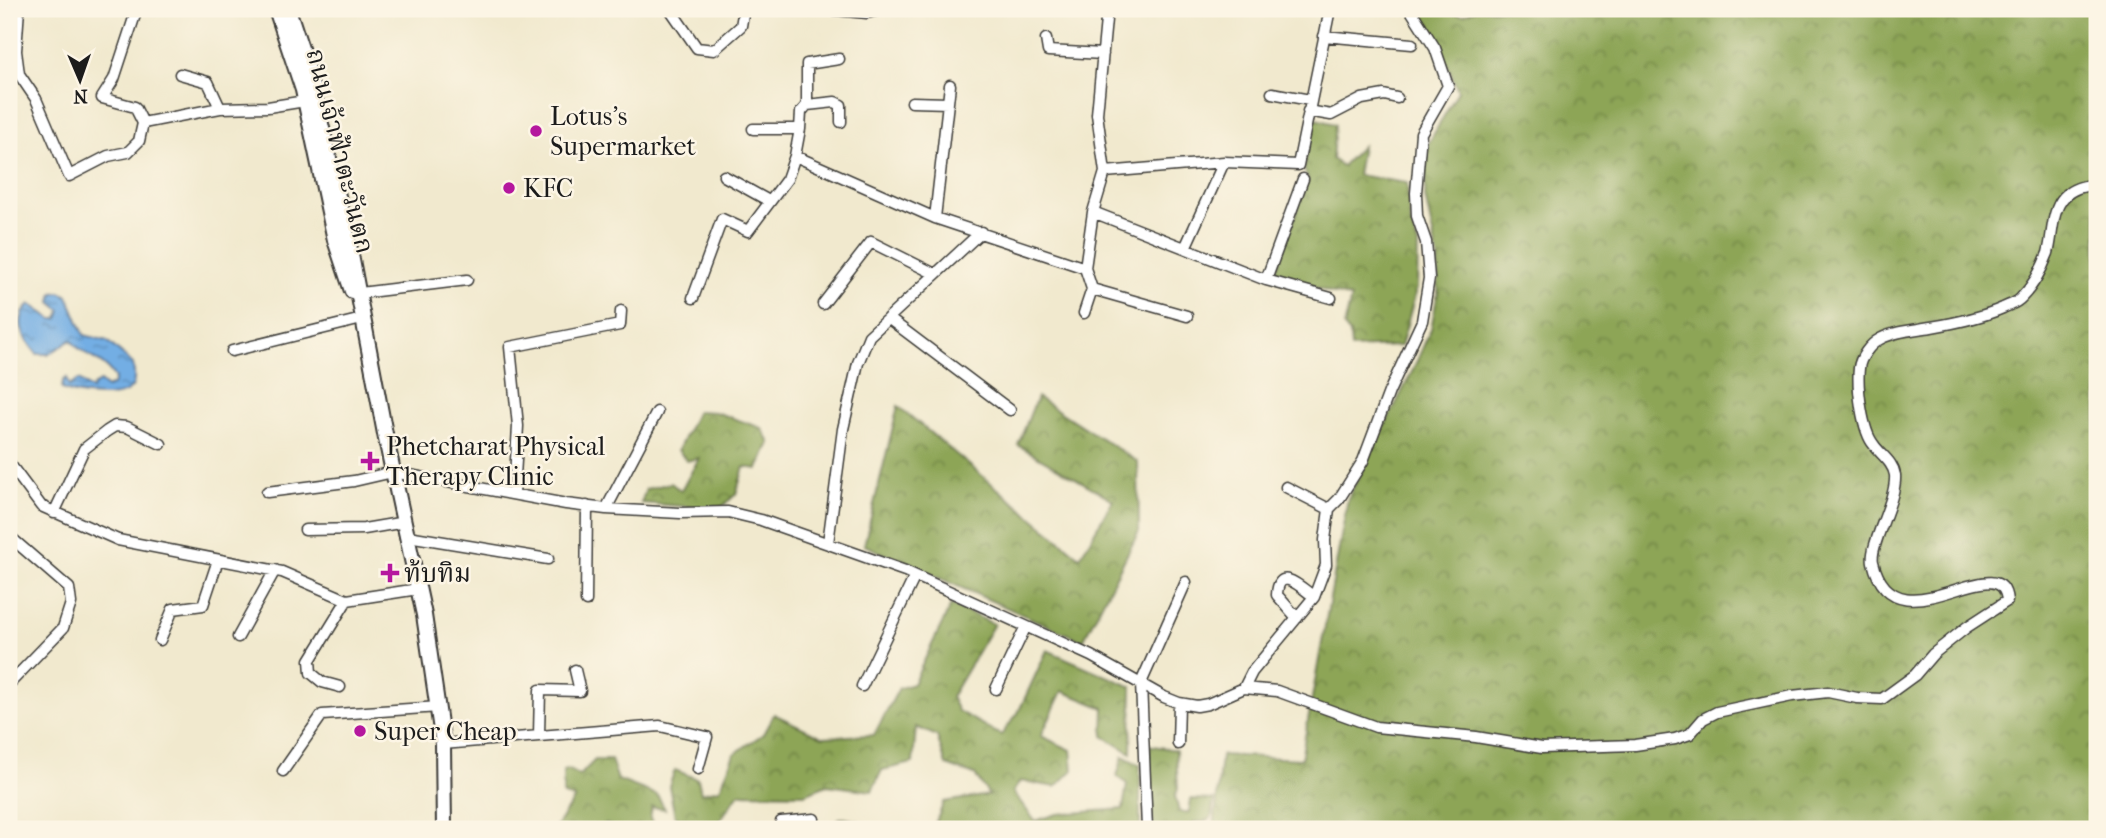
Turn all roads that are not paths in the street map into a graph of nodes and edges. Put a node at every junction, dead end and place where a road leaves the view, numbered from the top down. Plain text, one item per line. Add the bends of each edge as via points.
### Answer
1 (19, 9) edge
2 (276, 9) edge
3 (288, 9) edge
4 (670, 9) edge
5 (740, 9) edge
6 (824, 9) edge
7 (884, 9) edge
8 (1107, 9) edge
9 (1330, 9) edge
10 (1410, 9) edge
11 (135, 15) dead end
12 (1324, 36) junction
13 (1046, 39) dead end
14 (1412, 44) dead end
15 (1102, 54) junction
16 (839, 59) dead end
17 (180, 74) dead end
18 (950, 85) dead end
19 (1272, 93) dead end
20 (1397, 98) dead end
21 (1310, 100) junction
22 (305, 101) junction
23 (912, 102) dead end
24 (948, 103) junction
25 (807, 105) junction
26 (220, 108) junction
27 (1308, 111) junction
28 (841, 122) dead end
29 (143, 123) junction
30 (800, 129) junction
31 (753, 130) dead end
32 (795, 156) junction
33 (1224, 162) junction
34 (1105, 172) junction
35 (724, 176) dead end
36 (1303, 178) dead end
37 (2097, 184) edge
38 (769, 201) junction
39 (1094, 212) junction
40 (936, 218) junction
41 (981, 232) junction
42 (1185, 247) junction
43 (1085, 268) junction
44 (935, 274) junction
45 (467, 280) dead end
46 (1266, 280) junction
47 (1093, 289) junction
48 (693, 298) dead end
49 (1331, 298) dead end
50 (822, 304) dead end
51 (360, 306) junction
52 (621, 311) dead end
53 (1084, 313) dead end
54 (1187, 316) dead end
55 (888, 318) junction
56 (232, 351) dead end
57 (1010, 410) dead end
58 (657, 412) dead end
59 (161, 444) dead end
60 (9, 463) edge
61 (393, 472) junction
62 (1286, 486) dead end
63 (267, 492) dead end
64 (514, 494) junction
65 (587, 506) junction
66 (607, 509) junction
67 (1329, 509) junction
68 (54, 513) junction
69 (406, 529) junction
70 (305, 530) dead end
71 (9, 536) edge
72 (828, 543) junction
73 (548, 559) dead end
74 (218, 560) junction
75 (275, 570) junction
76 (915, 576) junction
77 (1186, 582) dead end
78 (418, 589) junction
79 (1314, 597) junction
80 (347, 600) junction
81 (586, 601) dead end
82 (1297, 618) junction
83 (1025, 628) junction
84 (238, 637) dead end
85 (160, 640) dead end
86 (575, 670) dead end
87 (1141, 683) junction
88 (9, 684) edge
89 (862, 686) dead end
90 (340, 687) dead end
91 (1244, 688) junction
92 (996, 689) dead end
93 (1179, 703) junction
94 (439, 707) junction
95 (539, 735) junction
96 (443, 744) junction
97 (1178, 744) dead end
98 (698, 769) dead end
99 (283, 771) dead end
100 (814, 819) dead end
101 (444, 829) edge
102 (779, 829) edge
103 (1147, 829) edge

1 - 29 street via 19,74 36,99 69,176 108,156 128,152 139,141
2 - 22 main road, ถนนเจ้าฟ้าตะวันตก
3 - 51 main road, ถนนเจ้าฟ้าตะวันตก via 309,73
4 - 5 street via 697,48 714,50 741,26
6 - 7 street via 867,13
8 - 15 street
9 - 12 street
10 - 67 street via 1435,48 1448,86 1421,133 1417,216 1426,242 1429,278 1422,321 1363,461
11 - 29 street via 114,79 102,98 135,107
12 - 14 street
12 - 21 street
13 - 15 street via 1048,51
15 - 34 street via 1097,114
16 - 25 street via 807,64
17 - 26 street via 208,82
18 - 24 street
19 - 21 street
20 - 27 street via 1362,99 1331,115
21 - 27 street
22 - 26 street
22 - 51 main road, ถนนเจ้าฟ้าตะวันตก via 335,240
23 - 24 street
24 - 40 street
25 - 28 street via 841,105
25 - 30 street via 801,112
26 - 29 street
27 - 33 street via 1298,165
30 - 31 street
30 - 32 street
32 - 38 street via 787,178
32 - 40 street
33 - 34 street
33 - 42 street
34 - 39 street
35 - 38 street
36 - 46 street
37 - 91 street via 2078,187 2062,198 2048,252 2020,301 1963,321 1879,339 1859,366 1866,433 1895,472 1895,486 1872,561 1885,590 1924,600 1986,582 2000,584 2007,601 1967,627 1882,699 1828,692 1792,696 1717,712 1690,734 1675,739 1542,748 1377,727 1287,694
38 - 48 street via 748,231 722,219
39 - 42 street
39 - 43 street
40 - 41 street
41 - 43 street
41 - 44 street
42 - 46 street
43 - 47 street
44 - 50 street via 871,242
44 - 55 street
45 - 51 street
46 - 49 street
47 - 53 street
47 - 54 street
51 - 56 street
51 - 61 main road, ถนนเจ้าฟ้าตะวันตก
52 - 64 street via 620,325 510,347 518,426
55 - 57 street
55 - 72 street via 869,336 858,363 843,429
58 - 66 street
59 - 68 street via 127,426 107,431 83,449
60 - 68 street via 41,506
61 - 63 street
61 - 64 street
61 - 69 main road, ถนนเจ้าฟ้าตะวันตก
62 - 67 street
64 - 65 street
65 - 66 street
65 - 81 street
66 - 72 street via 728,512
67 - 79 street via 1326,565
68 - 74 street via 118,540
69 - 70 street
69 - 73 street
69 - 78 main road, ถนนเจ้าฟ้าตะวันตก
71 - 88 street via 69,588 71,603 63,628
72 - 76 street
74 - 75 street
74 - 85 street via 203,605 173,609
75 - 80 street
75 - 84 street
76 - 83 street
76 - 89 street
77 - 87 street
78 - 80 street
78 - 94 main road, ถนนเจ้าฟ้าตะวันตก
79 - 82 street
79 - 82 street via 1292,580 1280,581 1277,595
80 - 90 street via 310,660 315,678
82 - 91 street
83 - 87 street
83 - 92 street
86 - 95 street via 580,691 540,690
87 - 93 street
87 - 103 street
91 - 93 street via 1208,704
93 - 97 street
94 - 96 main road, ถนนเจ้าฟ้าตะวันตก
94 - 99 street via 322,715
95 - 96 street
95 - 98 street via 660,726 707,737
96 - 101 main road, ถนนเจ้าฟ้าตะวันตก
100 - 102 street via 781,822

